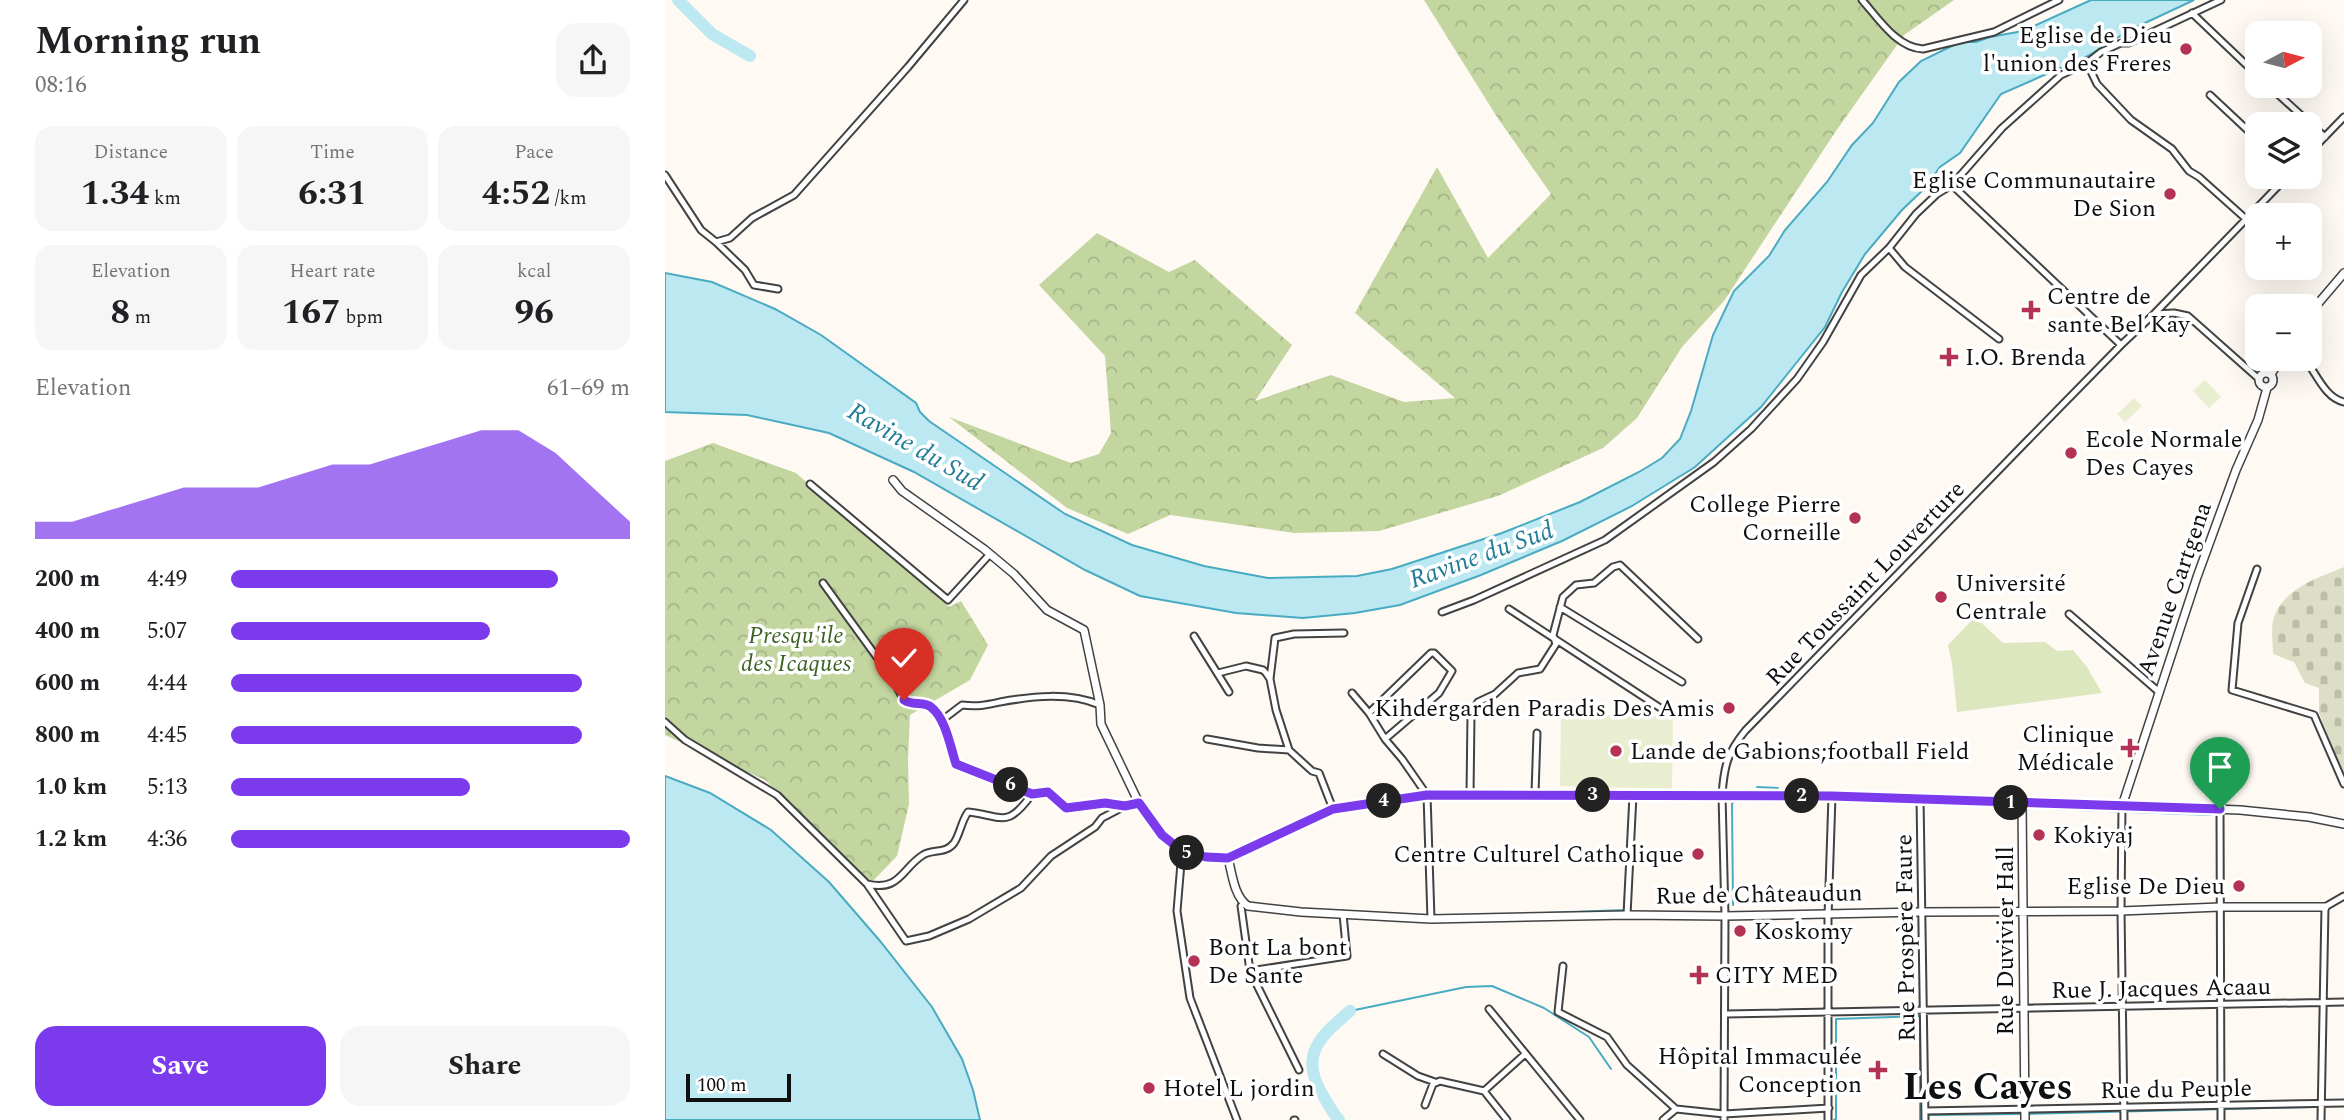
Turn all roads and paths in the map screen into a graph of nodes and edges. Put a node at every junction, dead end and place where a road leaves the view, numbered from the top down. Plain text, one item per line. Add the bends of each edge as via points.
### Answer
1 (964, 0) edge
2 (1862, 0) edge
3 (2038, 0) edge
4 (2059, 0) edge
5 (2221, 0) edge
6 (2044, 7) junction
7 (2192, 13) junction
8 (2087, 63) junction
9 (2245, 64) edge
10 (2210, 95) dead end
11 (2282, 98) edge
12 (2344, 117) edge
13 (2245, 128) edge
14 (2325, 137) junction
15 (2322, 140) edge
16 (665, 175) edge
17 (1952, 185) junction
18 (2275, 189) edge
19 (2262, 203) edge
20 (2245, 218) edge
21 (2245, 220) edge
22 (716, 242) junction
23 (1889, 248) junction
24 (2344, 273) edge
25 (778, 289) dead end
26 (2322, 299) edge
27 (2154, 314) junction
28 (1999, 339) dead end
29 (2121, 345) junction
30 (2273, 371) edge
31 (2313, 371) edge
32 (2271, 374) junction
33 (2259, 379) junction
34 (2267, 387) junction
35 (2344, 402) edge
36 (893, 480) dead end
37 (810, 484) dead end
38 (990, 554) junction
39 (2257, 569) dead end
40 (823, 583) dead end
41 (1560, 607) junction
42 (1509, 609) dead end
43 (1442, 612) dead end
44 (2069, 614) dead end
45 (1344, 633) dead end
46 (1194, 636) dead end
47 (1553, 638) junction
48 (1698, 639) dead end
49 (1218, 673) junction
50 (1271, 679) junction
51 (1682, 682) dead end
52 (1229, 692) dead end
53 (2159, 692) junction
54 (1352, 693) dead end
55 (1100, 705) junction
56 (1369, 713) junction
57 (1668, 713) dead end
58 (941, 721) junction
59 (665, 722) edge
60 (1537, 733) dead end
61 (1207, 739) dead end
62 (1385, 739) junction
63 (1289, 751) junction
64 (2344, 784) edge
65 (1032, 794) junction
66 (1535, 794) junction
67 (1427, 795) junction
68 (1470, 795) junction
69 (1633, 795) junction
70 (1722, 795) junction
71 (1832, 796) junction
72 (1920, 798) junction
73 (1139, 803) junction
74 (2022, 803) junction
75 (1125, 806) junction
76 (2122, 806) junction
77 (1333, 809) junction
78 (2220, 809) junction
79 (2344, 824) edge
80 (1182, 851) junction
81 (1228, 858) junction
82 (867, 884) junction
83 (2344, 896) edge
84 (1244, 904) junction
85 (2221, 907) junction
86 (2325, 907) junction
87 (2121, 911) junction
88 (1921, 912) junction
89 (2024, 912) junction
90 (1828, 913) junction
91 (1343, 914) junction
92 (1627, 915) junction
93 (1725, 916) junction
94 (1431, 919) junction
95 (1563, 966) dead end
96 (1250, 971) junction
97 (2344, 1002) edge
98 (2323, 1003) junction
99 (2221, 1005) junction
100 (2123, 1006) junction
101 (2025, 1007) junction
102 (1489, 1009) dead end
103 (1923, 1010) junction
104 (1829, 1012) junction
105 (1725, 1014) junction
106 (1383, 1054) dead end
107 (1525, 1054) junction
108 (1300, 1070) dead end
109 (1436, 1082) junction
110 (1484, 1091) junction
111 (2344, 1102) edge
112 (2321, 1104) junction
113 (1425, 1105) dead end
114 (2221, 1106) junction
115 (2124, 1107) junction
116 (1829, 1108) junction
117 (1676, 1109) junction
118 (2025, 1110) junction
119 (1924, 1111) junction
120 (1726, 1118) edge
121 (1237, 1120) edge
122 (1507, 1120) edge
123 (1580, 1120) edge
124 (1663, 1120) edge
125 (1828, 1120) edge
126 (1925, 1120) edge
127 (2025, 1120) edge
128 (2124, 1120) edge
129 (2221, 1120) edge
130 (2321, 1120) edge

1 - 22 street via 794,195 753,218 730,238
2 - 6 street via 1914,49 1994,32
3 - 6 street
4 - 6 street
5 - 7 street
7 - 8 street via 2101,52
7 - 9 street
8 - 17 street via 2061,75 2021,110
8 - 20 street via 2097,84 2130,120 2172,149 2189,171
10 - 13 street
11 - 14 street
12 - 14 street
14 - 15 street
16 - 22 street via 701,230
17 - 23 street via 1916,214
17 - 29 street
18 - 19 street, Rue Toussaint Louverture
21 - 27 street, Rue Toussaint Louverture
22 - 25 street via 754,285
23 - 28 street via 1905,267
23 - 43 street via 1861,275 1797,379 1714,462 1605,540
24 - 26 street
27 - 29 street, Rue Toussaint Louverture
27 - 33 street via 2188,316
29 - 70 street, Rue Toussaint Louverture via 1745,731 1731,748
30 - 32 street
31 - 35 street via 2338,401
32 - 33 street
32 - 34 street via 2273,383
33 - 34 street
34 - 53 street, Avenue Cartgena
36 - 38 street
37 - 38 street via 948,600
38 - 55 street via 1047,610 1084,631
39 - 64 street via 2238,623 2232,690 2314,715
40 - 58 street via 904,700 929,705
41 - 47 street
41 - 48 street via 1576,585 1594,583 1621,565
41 - 51 street
42 - 47 street
44 - 53 street
45 - 50 street via 1276,638
46 - 49 street
47 - 57 street
47 - 68 street via 1556,644 1540,669 1518,673 1473,709
49 - 50 street via 1246,666 1263,670
49 - 52 street
50 - 63 street
53 - 76 street, Avenue Cartgena
54 - 56 street
55 - 58 street via 1082,697 1052,696 980,708 962,705
55 - 73 street via 1101,724
56 - 62 street
56 - 62 street via 1431,653 1452,671 1439,693
58 - 65 street via 956,764
59 - 82 street via 685,740 778,795
60 - 66 street
61 - 63 street
62 - 67 street
63 - 77 street via 1319,773
65 - 75 street via 1048,792 1066,808 1105,803
65 - 82 street via 1009,816 989,818 968,812 949,847 923,854 889,883
66 - 68 street
66 - 69 street
67 - 68 street
67 - 77 street
67 - 94 street
69 - 70 street
69 - 92 street
70 - 71 street
70 - 93 street, Rue Toussaint Louverture
71 - 72 street
71 - 90 street
72 - 74 street
72 - 88 street, Rue Prospère Faure
73 - 75 street
73 - 80 street via 1162,835
74 - 76 street
74 - 89 street, Rue Duvivier Hall
75 - 82 street via 1051,856 1021,888 929,936 906,941
76 - 78 street
76 - 87 street
77 - 81 street
78 - 79 street
78 - 85 street
80 - 81 street
80 - 121 street via 1177,911 1191,999
81 - 84 street
83 - 86 street
84 - 91 street, Rue de Châteaudun
84 - 96 street
85 - 86 street, Rue de Châteaudun
85 - 87 street, Rue de Châteaudun
85 - 99 street
86 - 98 street
87 - 89 street, Rue de Châteaudun
87 - 100 street
88 - 89 street, Rue de Châteaudun
88 - 90 street, Rue de Châteaudun
88 - 103 street, Rue Prospère Faure
89 - 101 street, Rue Duvivier Hall
90 - 93 street, Rue de Châteaudun
90 - 104 street
91 - 94 street, Rue de Châteaudun
91 - 96 street via 1347,956
92 - 93 street, Rue de Châteaudun
92 - 94 street, Rue de Châteaudun
93 - 105 street, Rue Toussaint Louverture
95 - 117 street via 1557,1012 1607,1037 1627,1065
96 - 108 street
97 - 98 street, Rue J. Jacques Acaau
98 - 99 street, Rue J. Jacques Acaau
98 - 112 street
99 - 100 street, Rue J. Jacques Acaau
99 - 114 street
100 - 101 street, Rue J. Jacques Acaau
100 - 115 street
101 - 103 street, Rue J. Jacques Acaau
101 - 118 street, Rue Duvivier Hall
102 - 107 street
103 - 104 street, Rue J. Jacques Acaau
103 - 119 street, Rue Prospère Faure
104 - 105 street, Rue J. Jacques Acaau
104 - 116 street
105 - 120 street, Rue Toussaint Louverture
106 - 109 street
107 - 110 street
107 - 123 street
109 - 110 street
109 - 113 street
110 - 122 street
111 - 112 street, Rue du Peuple
112 - 114 street, Rue du Peuple
112 - 130 street
114 - 115 street, Rue du Peuple
114 - 129 street
115 - 118 street, Rue du Peuple
115 - 128 street
116 - 120 street
116 - 125 street
117 - 120 street
117 - 124 street
118 - 119 street, Rue du Peuple
118 - 127 street, Rue Duvivier Hall
119 - 126 street, Rue Prospère Faure

